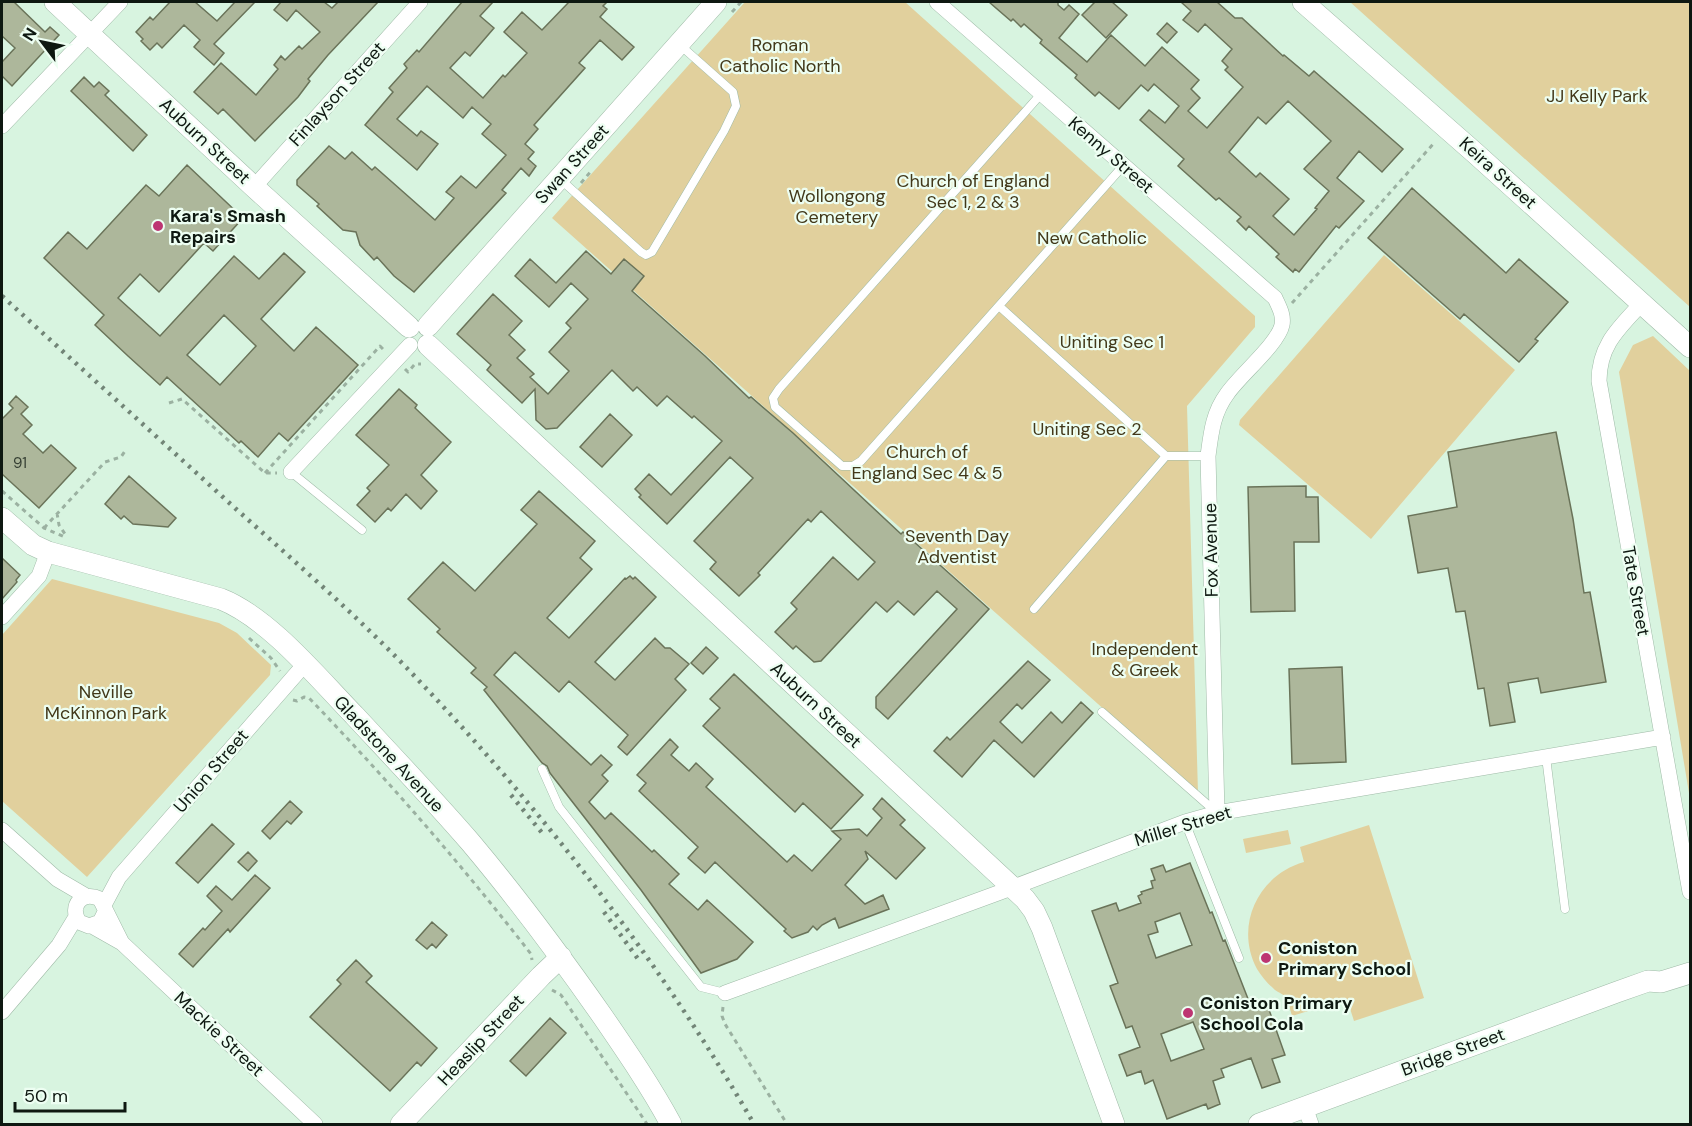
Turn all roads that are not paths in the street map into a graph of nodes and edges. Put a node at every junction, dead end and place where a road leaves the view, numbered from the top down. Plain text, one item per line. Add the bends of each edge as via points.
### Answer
1 (55, 2) edge
2 (120, 2) edge
3 (420, 2) edge
4 (716, 2) edge
5 (937, 2) edge
6 (1303, 2) edge
7 (90, 34) junction
8 (679, 44) junction
9 (1041, 94) junction
10 (2, 126) edge
11 (1123, 166) junction
12 (559, 179) junction
13 (254, 187) junction
14 (1642, 303) junction
15 (999, 306) junction
16 (1281, 311) joint
17 (419, 336) junction
18 (1690, 347) edge
19 (1166, 456) junction
20 (1208, 456) junction
21 (291, 472) joint
22 (2, 518) edge
23 (362, 530) dead end
24 (48, 552) junction
25 (1034, 609) dead end
26 (2, 617) edge
27 (304, 665) junction
28 (1102, 712) dead end
29 (1662, 737) junction
30 (1546, 757) junction
31 (542, 769) dead end
32 (1217, 813) junction
33 (1185, 822) junction
34 (2, 830) edge
35 (57, 879) junction
36 (1013, 888) junction
37 (1690, 892) edge
38 (97, 902) junction
39 (1564, 909) dead end
40 (75, 913) junction
41 (91, 926) junction
42 (122, 943) junction
43 (59, 945) junction
44 (561, 957) junction
45 (1239, 958) dead end
46 (1690, 958) edge
47 (1690, 973) edge
48 (1648, 981) junction
49 (725, 993) joint
50 (2, 1012) edge
51 (1308, 1116) edge
52 (315, 1125) edge
53 (401, 1125) edge
54 (671, 1125) edge
55 (1114, 1125) edge
56 (1259, 1125) edge

1 - 7 street, Auburn Street
2 - 7 street
3 - 13 street, Finlayson Street
4 - 8 street, Swan Street
5 - 9 street, Kenny Street
6 - 14 street, Keira Street
7 - 10 street
7 - 13 street, Auburn Street
8 - 12 street, Swan Street
8 - 12 lane via 733,92 736,106 652,252 641,252
9 - 11 street, Kenny Street
9 - 15 lane via 778,389 773,398 775,407 842,466 853,466
11 - 15 lane
11 - 16 street, Kenny Street via 1275,298
12 - 17 street, Swan Street
13 - 17 street, Auburn Street
14 - 18 street, Keira Street
14 - 29 street, Tate Street via 1609,342 1602,355 1599,381
15 - 19 lane
16 - 20 street, Fox Avenue via 1282,325 1274,339 1215,414
17 - 21 street, Swan Street
17 - 36 street, Auburn Street
19 - 20 lane
19 - 25 lane
20 - 32 street, Fox Avenue
21 - 23 lane
22 - 24 street, Gladstone Avenue via 33,545
24 - 26 street via 39,576
24 - 27 street, Gladstone Avenue via 233,604 255,617
27 - 38 street, Union Street
27 - 44 street, Gladstone Avenue via 463,833
28 - 32 lane
29 - 30 street, Miller Street
29 - 37 street, Tate Street
30 - 32 street, Miller Street
30 - 39 lane
31 - 49 lane via 559,807 701,987
32 - 33 street, Miller Street
33 - 36 street, Miller Street
33 - 45 lane
34 - 35 street
35 - 38 street
35 - 40 street
36 - 49 street, Miller Street
36 - 55 street, Auburn Street via 1034,911 1042,928
38 - 40 street via 78,901
38 - 41 street via 100,922
38 - 42 street
40 - 41 street via 79,922
40 - 43 street
41 - 42 street
41 - 43 street
42 - 52 street, Mackie Street
43 - 50 street
44 - 53 street, Heaslip Street
44 - 54 street, Gladstone Avenue via 652,1089
46 - 48 street, Bridge Street via 1657,971
47 - 48 street, Bridge Street via 1661,982
48 - 51 street, Bridge Street
51 - 56 street, Bridge Street

